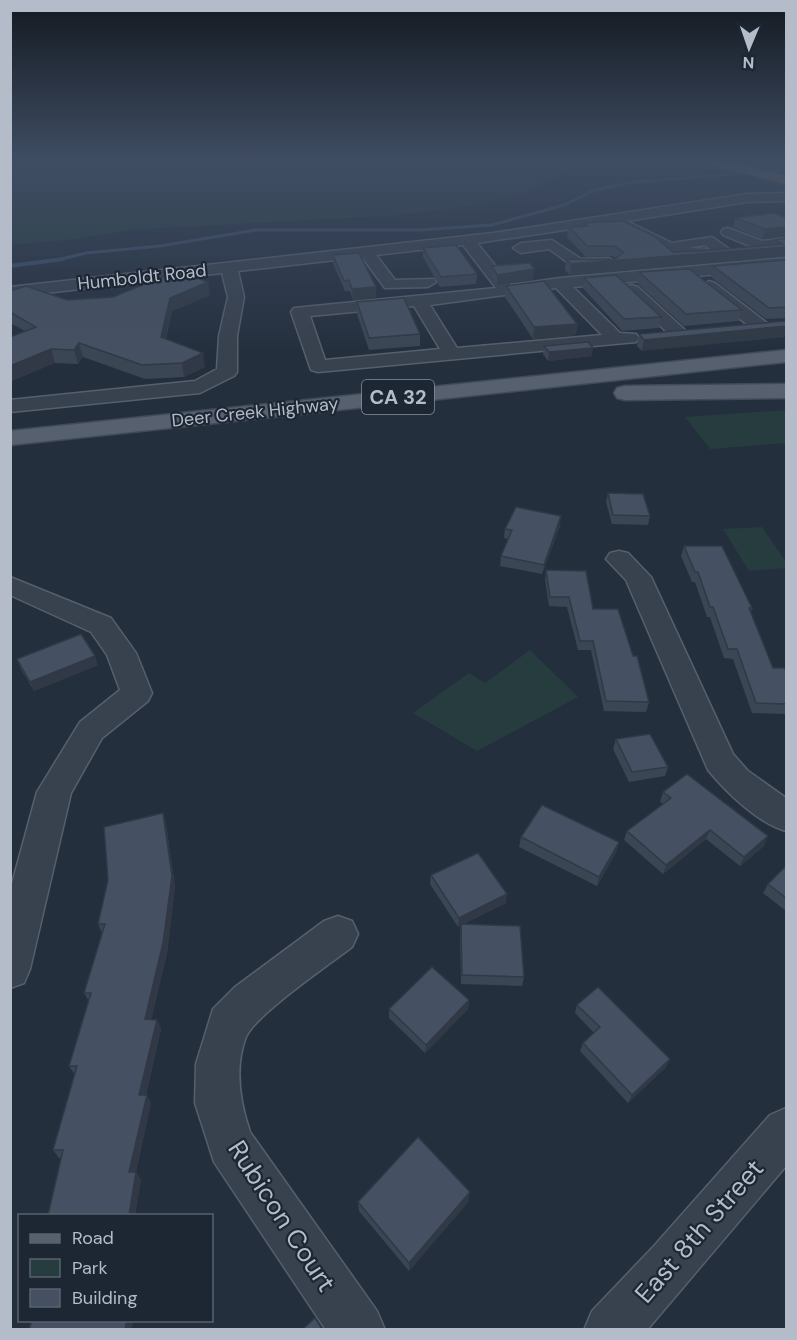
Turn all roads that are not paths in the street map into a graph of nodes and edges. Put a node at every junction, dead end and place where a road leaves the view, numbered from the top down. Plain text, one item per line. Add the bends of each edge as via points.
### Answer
1 (568, 226) edge
2 (626, 226) edge
3 (644, 226) edge
4 (686, 226) edge
5 (635, 230) junction
6 (728, 232) dead end
7 (656, 239) junction
8 (467, 240) junction
9 (786, 242) edge
10 (673, 246) junction
11 (366, 252) junction
12 (786, 262) edge
13 (691, 263) junction
14 (577, 264) junction
15 (756, 265) junction
16 (553, 266) dead end
17 (490, 270) junction
18 (231, 274) junction
19 (289, 277) dead end
20 (619, 278) junction
21 (434, 281) edge
22 (779, 281) edge
23 (560, 283) junction
24 (391, 285) junction
25 (373, 286) edge
26 (507, 291) junction
27 (10, 292) edge
28 (419, 301) junction
29 (738, 329) edge
30 (615, 339) junction
31 (452, 354) junction
32 (786, 356) edge
33 (786, 391) edge
34 (10, 406) edge
35 (10, 438) edge
36 (10, 450) edge
37 (619, 559) dead end
38 (10, 585) edge
39 (786, 817) edge
40 (338, 934) dead end
41 (10, 969) edge
42 (786, 1131) edge
43 (358, 1329) edge
44 (611, 1329) edge

1 - 8 street, Humboldt Road
2 - 5 street
3 - 5 street
4 - 7 street via 692,232
5 - 7 street
6 - 9 street via 760,246
7 - 10 street
8 - 11 street, Humboldt Road
8 - 17 street
10 - 13 street
10 - 13 street via 707,240 724,248
11 - 18 street, Humboldt Road via 312,266
11 - 24 street
12 - 15 street
13 - 14 street via 670,259
13 - 15 street
13 - 20 street
13 - 29 street via 770,326
14 - 16 street
14 - 17 street via 552,244 512,250 518,265
15 - 22 street
17 - 26 street
18 - 19 street
18 - 27 street, Humboldt Road
18 - 34 street via 236,297 228,336 227,372 213,382 182,389
20 - 23 street
20 - 30 street via 685,333
21 - 24 street
23 - 26 street
23 - 30 street
24 - 25 street
26 - 28 street
28 - 31 street
28 - 31 street via 300,312 318,366
30 - 31 street
32 - 35 main road, Deer Creek Highway / CA 32
33 - 36 main road, Deer Creek Highway / CA 32 via 510,400
37 - 39 street via 638,577 720,761 736,780
38 - 41 street via 101,625 121,653 137,693 91,730 54,792
40 - 43 street, Rubicon Court via 250,1001 228,1024 218,1064 218,1103 231,1145
42 - 44 street, East 8th Street

